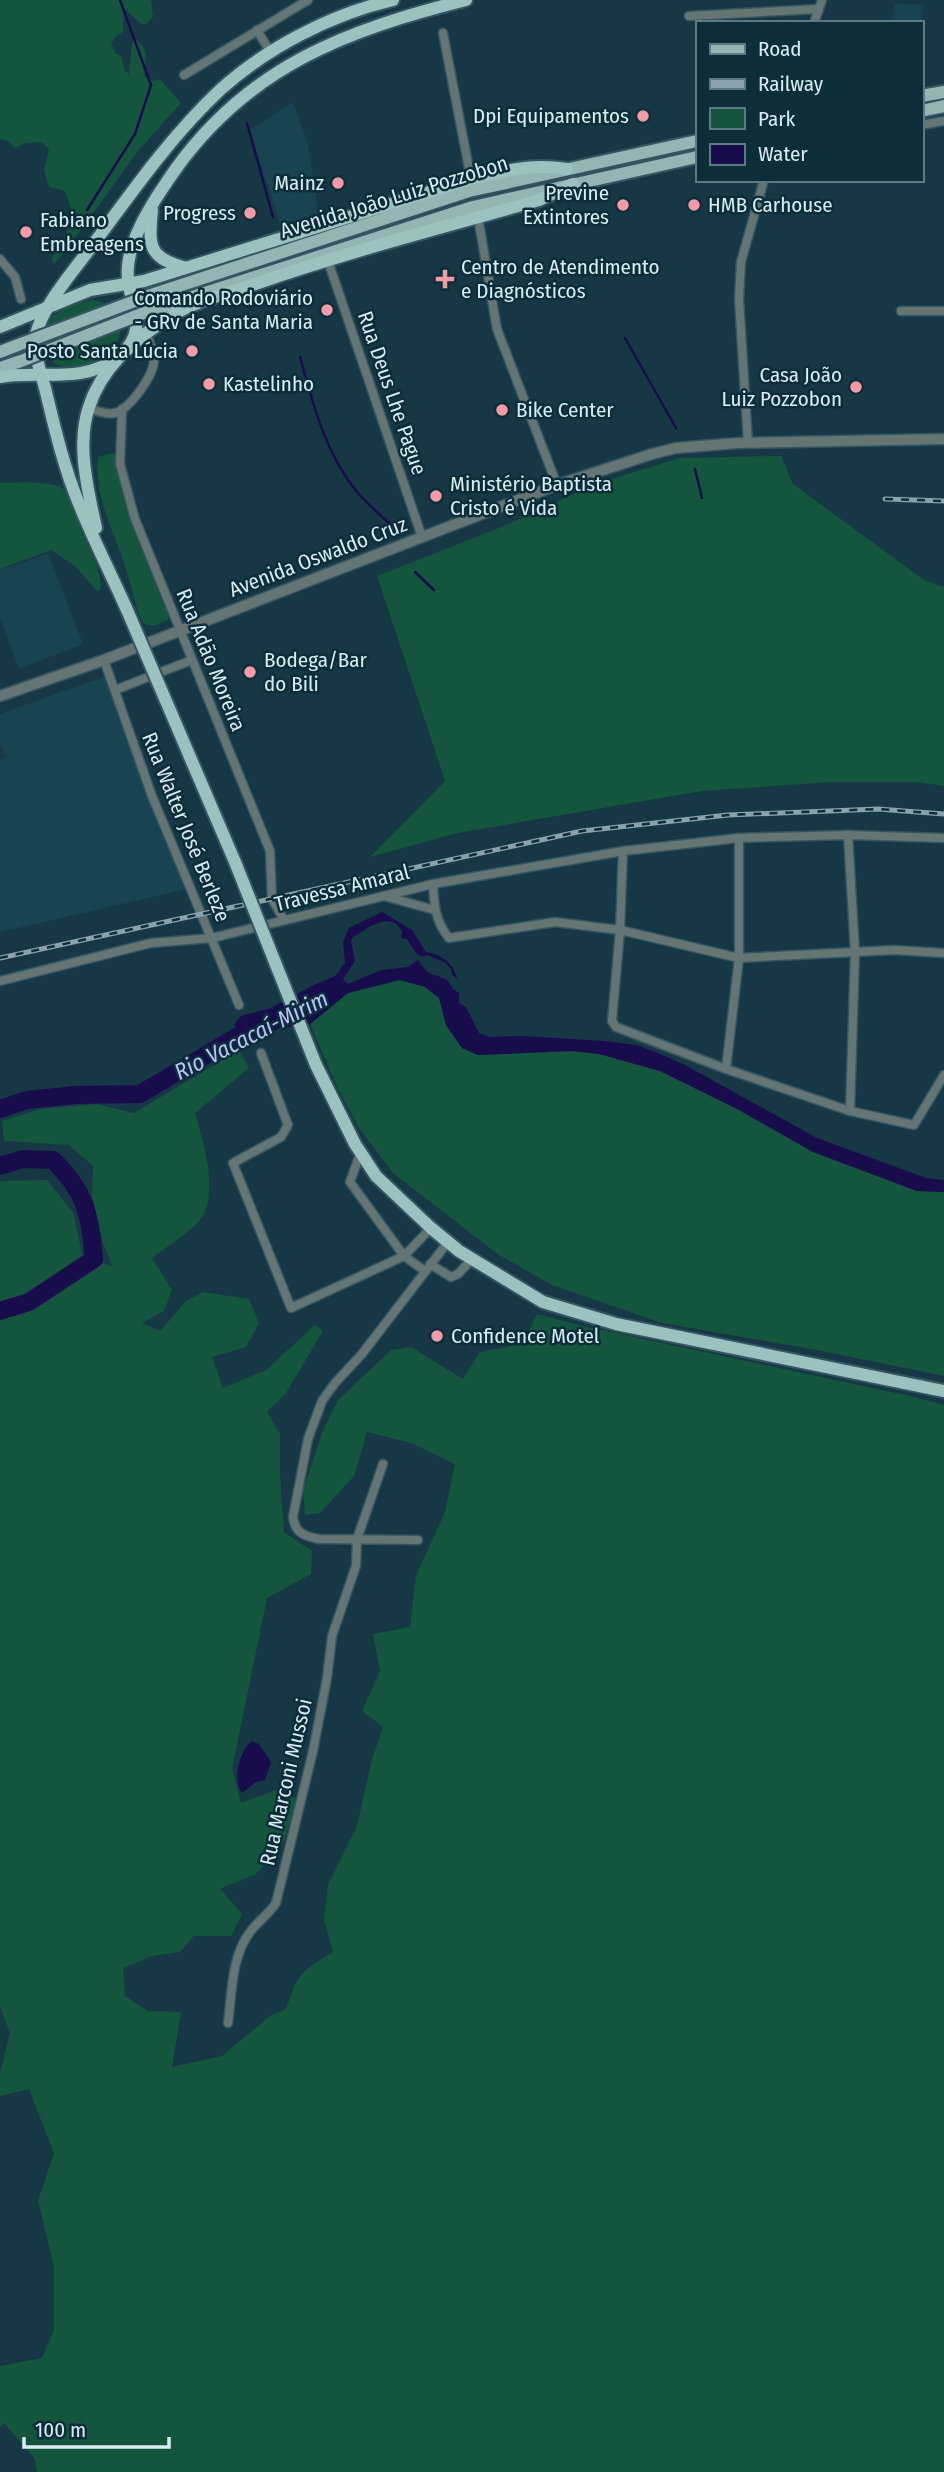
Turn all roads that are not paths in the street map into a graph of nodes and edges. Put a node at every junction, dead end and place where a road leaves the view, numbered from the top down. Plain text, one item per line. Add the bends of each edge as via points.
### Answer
1 (307, 0) edge
2 (393, 0) edge
3 (466, 0) edge
4 (820, 4) edge
5 (688, 16) dead end
6 (815, 21) edge
7 (257, 30) junction
8 (443, 33) dead end
9 (271, 53) junction
10 (184, 75) dead end
11 (944, 92) edge
12 (923, 96) edge
13 (944, 106) edge
14 (923, 111) edge
15 (944, 121) edge
16 (923, 125) edge
17 (696, 141) edge
18 (696, 157) edge
19 (567, 169) junction
20 (471, 179) junction
21 (763, 182) edge
22 (573, 184) junction
23 (153, 205) junction
24 (478, 217) junction
25 (0, 259) edge
26 (328, 261) junction
27 (183, 267) junction
28 (128, 285) junction
29 (21, 299) dead end
30 (49, 307) junction
31 (901, 311) dead end
32 (944, 311) edge
33 (0, 327) edge
34 (147, 334) junction
35 (0, 352) edge
36 (122, 354) junction
37 (0, 368) edge
38 (41, 373) junction
39 (0, 377) edge
40 (88, 408) junction
41 (122, 409) junction
42 (944, 439) edge
43 (748, 443) junction
44 (556, 485) junction
45 (422, 537) junction
46 (99, 545) junction
47 (180, 631) junction
48 (104, 660) junction
49 (192, 660) junction
50 (115, 690) junction
51 (0, 696) edge
52 (848, 835) junction
53 (739, 838) junction
54 (944, 838) edge
55 (623, 851) junction
56 (433, 884) junction
57 (383, 896) junction
58 (435, 910) junction
59 (284, 920) junction
60 (620, 930) junction
61 (212, 938) junction
62 (855, 952) junction
63 (944, 953) edge
64 (739, 958) junction
65 (0, 981) edge
66 (239, 1005) dead end
67 (261, 1054) dead end
68 (726, 1069) junction
69 (944, 1075) edge
70 (850, 1111) junction
71 (360, 1154) junction
72 (431, 1228) junction
73 (448, 1242) junction
74 (404, 1256) junction
75 (471, 1260) junction
76 (427, 1268) junction
77 (944, 1391) edge
78 (383, 1464) dead end
79 (357, 1539) junction
80 (418, 1541) dead end
81 (228, 2024) dead end

1 - 7 street
2 - 9 highway via 330,22
3 - 23 highway via 358,31 282,68 188,151
4 - 5 street
4 - 6 street
7 - 9 street
7 - 10 street
8 - 20 street
9 - 30 highway via 223,88 178,135
11 - 12 main road
13 - 14 main road
15 - 16 street
17 - 19 main road, Avenida João Luiz Pozzobon
18 - 22 main road, Avenida João Luiz Pozzobon
19 - 20 highway via 534,166
19 - 35 main road, Avenida João Luiz Pozzobon, bridge via 469,191 148,296
20 - 27 highway
21 - 43 street via 741,262 738,299
22 - 24 highway via 539,200
22 - 37 main road, Avenida João Luiz Pozzobon, bridge via 473,206 149,310
23 - 27 highway via 149,239 153,251 166,262
23 - 28 highway via 130,254
24 - 26 highway
24 - 44 street via 497,329
25 - 29 street via 15,276
26 - 34 highway via 181,311
26 - 45 street, Rua Deus Lhe Pague
27 - 28 highway
28 - 30 highway via 90,290
28 - 36 highway via 137,327
30 - 33 highway
30 - 38 highway via 35,342
31 - 32 street
34 - 36 highway
34 - 41 street via 153,365 133,401
36 - 38 highway via 81,374
36 - 40 highway
38 - 39 highway
38 - 46 highway via 57,439
40 - 41 street via 108,414
40 - 46 highway via 85,464
41 - 47 street, Rua Adão Moreira via 120,464 135,519
42 - 43 street, Avenida Oswaldo Cruz
43 - 44 street, Avenida Oswaldo Cruz via 676,448
44 - 45 street, Avenida Oswaldo Cruz
45 - 47 street, Avenida Oswaldo Cruz
46 - 71 highway, bridge via 316,1065
47 - 48 street, Avenida Oswaldo Cruz
47 - 49 street, Rua Adão Moreira
48 - 50 street, Rua Walter José Berleze
48 - 51 street, Avenida Oswaldo Cruz
49 - 50 street
49 - 59 street, Rua Adão Moreira via 270,851 272,899
50 - 61 street, Rua Walter José Berleze via 152,796
52 - 53 street
52 - 54 street
52 - 62 street
53 - 55 street
53 - 64 street
55 - 56 street
55 - 60 street
56 - 57 street, Travessa Amaral
56 - 58 street, Travessa Amaral
57 - 58 street
57 - 59 street, Travessa Amaral
58 - 60 street, Travessa Amaral via 449,938 555,922
59 - 61 street, Travessa Amaral
60 - 64 street, Travessa Amaral
60 - 68 street via 611,1021 623,1031
61 - 65 street, Travessa Amaral via 151,943
61 - 66 street, Rua Walter José Berleze
62 - 63 street, Travessa Amaral
62 - 64 street, Travessa Amaral
62 - 70 street
64 - 68 street
67 - 74 street via 288,1125 281,1137 233,1163 291,1308
68 - 70 street
69 - 70 street via 914,1125
71 - 72 highway via 376,1176
71 - 74 street via 350,1182
72 - 73 highway
72 - 74 street
73 - 75 highway
73 - 76 street
74 - 76 street
75 - 76 street via 451,1277
75 - 77 highway via 542,1302 616,1324
76 - 79 street via 322,1401 308,1439 294,1526 311,1537
78 - 79 street, Rua Marconi Mussoi
79 - 80 street
79 - 81 street, Rua Marconi Mussoi via 356,1566 332,1636 313,1751 276,1903 239,1951

